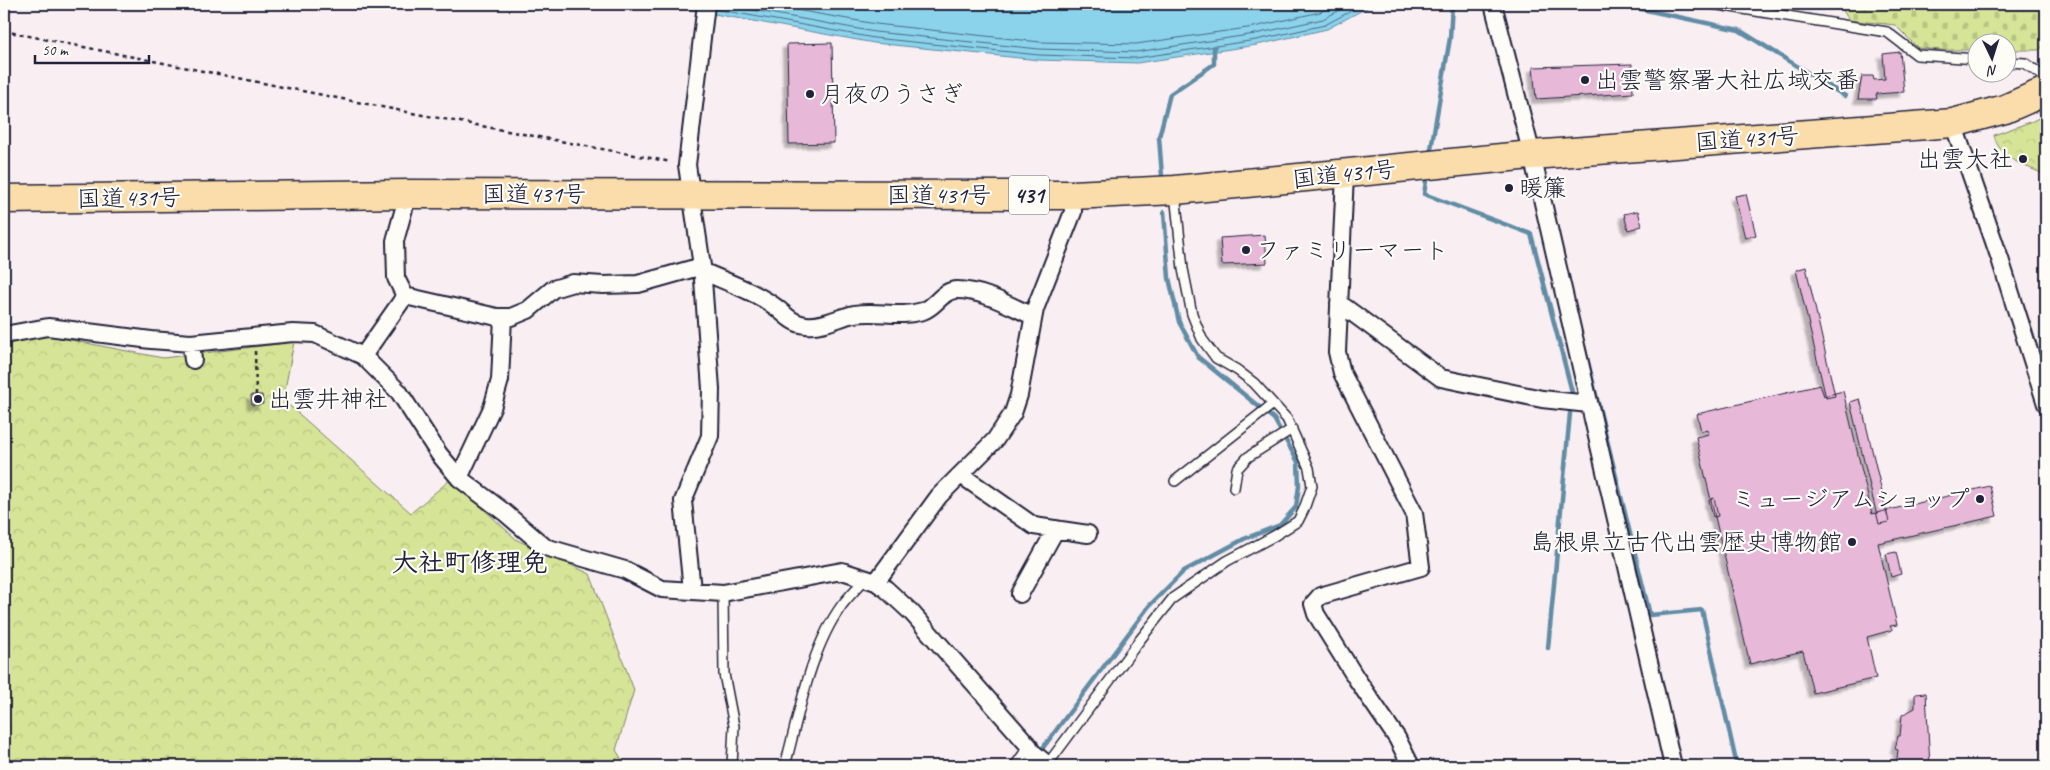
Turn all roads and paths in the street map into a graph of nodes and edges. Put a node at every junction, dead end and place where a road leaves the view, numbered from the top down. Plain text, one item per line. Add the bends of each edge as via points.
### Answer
1 (1712, 4) edge
2 (1497, 7) edge
3 (705, 10) edge
4 (4, 31) edge
5 (1968, 59) edge
6 (2018, 63) edge
7 (2046, 78) edge
8 (2046, 91) edge
9 (1953, 123) junction
10 (1532, 155) junction
11 (687, 165) junction
12 (1345, 174) junction
13 (1175, 190) junction
14 (408, 194) junction
15 (690, 194) junction
16 (1072, 195) junction
17 (4, 199) edge
18 (702, 268) junction
19 (406, 296) junction
20 (1339, 303) junction
21 (1033, 316) junction
22 (503, 317) junction
23 (4, 335) edge
24 (254, 337) junction
25 (191, 343) junction
26 (363, 356) junction
27 (193, 360) dead end
28 (256, 395) dead end
29 (1273, 404) junction
30 (1589, 404) junction
31 (2046, 404) edge
32 (1292, 429) junction
33 (961, 475) junction
34 (459, 478) junction
35 (1175, 481) dead end
36 (1234, 488) dead end
37 (1056, 529) junction
38 (1088, 534) dead end
39 (870, 581) junction
40 (692, 590) junction
41 (723, 593) junction
42 (1020, 594) dead end
43 (1030, 748) junction
44 (1047, 765) edge
45 (732, 766) edge
46 (786, 766) edge
47 (1015, 766) edge
48 (1410, 766) edge
49 (1674, 766) edge

1 - 5 lane via 1887,32 1917,55
2 - 10 street
3 - 11 street
4 - 11 path
6 - 7 lane via 2025,63
8 - 9 highway, 国道431号 / 431 via 2005,109
9 - 10 highway, 国道431号 / 431
9 - 31 street
10 - 12 highway, 国道431号 / 431
10 - 30 street
11 - 15 street
12 - 13 highway, 国道431号 / 431
12 - 20 street
13 - 16 highway, 国道431号 / 431
13 - 29 lane via 1183,269 1192,314 1202,339 1216,358 1248,379
14 - 15 highway, 国道431号 / 431
14 - 17 highway, 国道431号 / 431
14 - 19 street via 395,241 396,278
15 - 16 highway, 国道431号 / 431
15 - 18 street
16 - 21 street via 1073,212
18 - 21 street via 769,302 792,322 807,325 861,314 910,315 926,310 947,292 956,290 974,292
18 - 22 street via 638,284 573,283 553,289 528,310
18 - 40 street via 711,389 710,436 683,501
19 - 22 street
19 - 26 street
20 - 30 street via 1441,378 1542,399
20 - 48 street via 1336,352 1342,374 1414,513 1421,567 1320,596 1313,604 1356,678 1397,738
21 - 33 street via 1013,413 995,440
22 - 34 street via 500,380 492,408
23 - 25 street via 48,327
24 - 25 street
24 - 26 street via 315,334
24 - 28 path
25 - 27 street
26 - 34 street via 399,392 439,454
29 - 32 lane
29 - 35 lane
30 - 49 street
32 - 36 lane via 1248,456 1237,469
32 - 44 lane via 1309,468 1312,486 1298,521 1227,561 1173,598
33 - 37 street via 1034,526
33 - 39 street via 939,496
34 - 40 street via 545,547 625,570 662,589
37 - 38 street
37 - 42 street
39 - 41 street via 842,571
39 - 43 street via 886,589 912,613
39 - 46 lane via 842,605 826,635 809,676
40 - 41 street
41 - 45 lane via 724,674 734,726
43 - 44 street
43 - 47 lane

